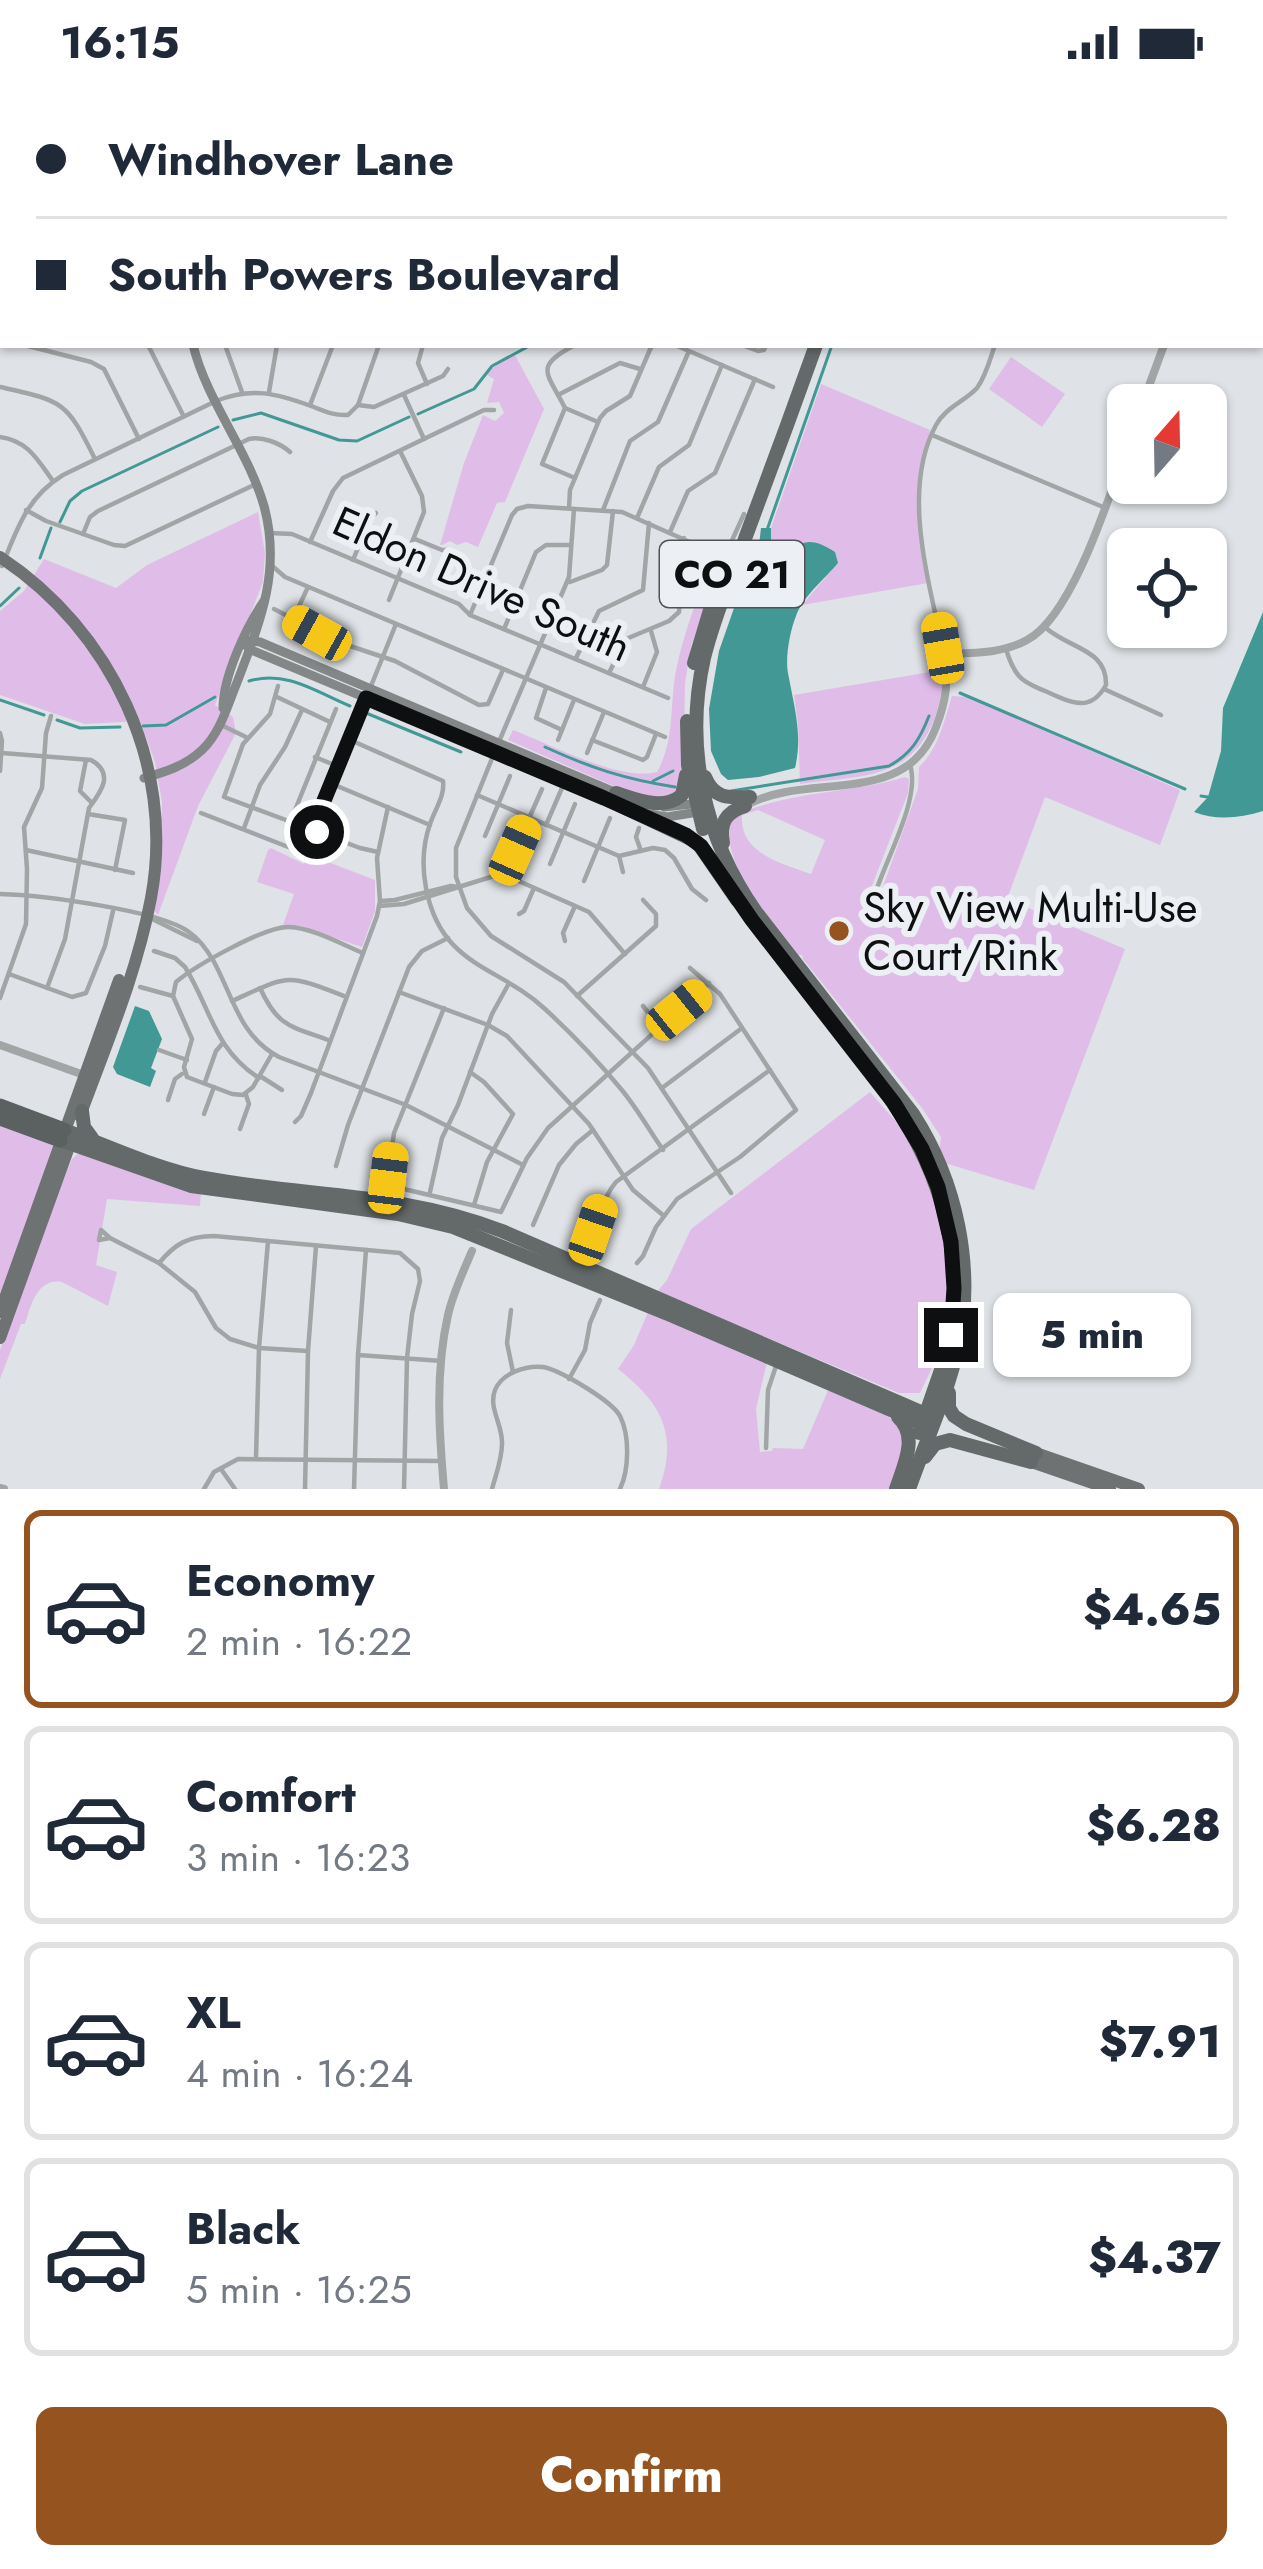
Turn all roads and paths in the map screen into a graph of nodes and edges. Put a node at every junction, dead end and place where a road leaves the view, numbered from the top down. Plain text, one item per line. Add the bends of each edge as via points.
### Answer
1 (35, 348) edge
2 (149, 348) edge
3 (195, 348) edge
4 (226, 348) edge
5 (276, 348) edge
6 (332, 348) edge
7 (379, 348) edge
8 (422, 348) edge
9 (570, 348) edge
10 (651, 348) edge
11 (682, 348) edge
12 (805, 348) edge
13 (815, 348) edge
14 (994, 348) edge
15 (1163, 348) edge
16 (689, 351) junction
17 (722, 364) junction
18 (448, 369) dead end
19 (641, 370) junction
20 (755, 379) junction
21 (427, 384) junction
22 (1150, 384) edge
23 (0, 387) edge
24 (773, 387) dead end
25 (242, 392) junction
26 (269, 392) junction
27 (404, 395) junction
28 (558, 395) junction
29 (216, 401) junction
30 (310, 405) junction
31 (358, 405) junction
32 (565, 408) junction
33 (494, 410) dead end
34 (184, 418) junction
35 (598, 422) junction
36 (439, 433) junction
37 (932, 435) junction
38 (0, 437) edge
39 (139, 439) junction
40 (424, 440) junction
41 (237, 444) junction
42 (445, 444) dead end
43 (400, 451) junction
44 (290, 452) dead end
45 (95, 460) junction
46 (575, 478) junction
47 (53, 481) junction
48 (256, 484) junction
49 (1107, 502) edge
50 (1105, 507) junction
51 (571, 508) junction
52 (26, 510) junction
53 (603, 510) junction
54 (613, 511) junction
55 (376, 513) dead end
56 (744, 514) junction
57 (637, 518) junction
58 (649, 523) junction
59 (670, 532) junction
60 (269, 533) junction
61 (83, 534) junction
62 (415, 538) junction
63 (685, 538) junction
64 (310, 542) junction
65 (571, 545) junction
66 (449, 550) dead end
67 (715, 551) junction
68 (352, 560) junction
69 (2, 562) edge
70 (270, 564) junction
71 (285, 577) junction
72 (398, 579) junction
73 (566, 583) junction
74 (308, 587) junction
75 (266, 594) junction
76 (389, 600) dead end
77 (712, 602) junction
78 (274, 609) dead end
79 (470, 615) junction
80 (293, 620) junction
81 (396, 624) junction
82 (1045, 627) junction
83 (650, 628) junction
84 (503, 629) junction
85 (249, 643) junction
86 (540, 644) junction
87 (1006, 649) junction
88 (944, 654) junction
89 (383, 656) junction
90 (576, 659) junction
91 (503, 670) junction
92 (609, 673) junction
93 (526, 679) junction
94 (278, 686) dead end
95 (643, 687) junction
96 (546, 688) junction
97 (1104, 689) junction
98 (368, 693) junction
99 (277, 698) junction
100 (668, 698) dead end
101 (574, 700) junction
102 (336, 709) dead end
103 (302, 710) junction
104 (688, 710) junction
105 (604, 712) junction
106 (1161, 715) dead end
107 (51, 716) dead end
108 (221, 722) junction
109 (330, 722) junction
110 (562, 730) junction
111 (0, 733) edge
112 (697, 733) junction
113 (656, 734) junction
114 (665, 737) dead end
115 (246, 738) junction
116 (348, 739) junction
117 (558, 740) dead end
118 (592, 740) junction
119 (497, 747) junction
120 (2, 753) edge
121 (587, 753) dead end
122 (44, 756) junction
123 (315, 757) junction
124 (86, 759) junction
125 (910, 765) junction
126 (337, 766) junction
127 (0, 771) edge
128 (510, 776) dead end
129 (147, 777) junction
130 (565, 781) junction
131 (330, 783) junction
132 (542, 789) dead end
133 (476, 795) junction
134 (610, 795) junction
135 (751, 801) junction
136 (92, 803) junction
137 (575, 803) dead end
138 (498, 805) junction
139 (388, 807) junction
140 (702, 807) junction
141 (252, 808) junction
142 (201, 813) dead end
143 (88, 814) junction
144 (529, 818) junction
145 (610, 818) dead end
146 (290, 822) junction
147 (430, 825) junction
148 (546, 825) junction
149 (302, 826) dead end
150 (639, 828) dead end
151 (243, 829) junction
152 (312, 830) junction
153 (563, 832) junction
154 (485, 836) dead end
155 (598, 847) junction
156 (26, 850) junction
157 (515, 850) dead end
158 (641, 851) junction
159 (378, 852) junction
160 (619, 856) junction
161 (79, 862) junction
162 (550, 864) dead end
163 (115, 870) junction
164 (623, 872) dead end
165 (133, 873) dead end
166 (584, 880) dead end
167 (736, 881) junction
168 (458, 887) junction
169 (534, 888) junction
170 (0, 894) edge
171 (26, 895) junction
172 (427, 895) junction
173 (643, 900) dead end
174 (706, 900) dead end
175 (737, 900) junction
176 (71, 902) junction
177 (380, 903) junction
178 (575, 905) junction
179 (871, 907) dead end
180 (113, 910) junction
181 (519, 914) dead end
182 (144, 915) junction
183 (448, 938) junction
184 (565, 941) dead end
185 (154, 951) dead end
186 (363, 952) junction
187 (625, 954) junction
188 (212, 959) junction
189 (691, 968) dead end
190 (188, 972) junction
191 (9, 974) junction
192 (709, 983) junction
193 (508, 985) junction
194 (140, 987) dead end
195 (47, 988) junction
196 (260, 988) junction
197 (399, 992) junction
198 (172, 996) junction
199 (578, 996) junction
200 (346, 997) junction
201 (0, 998) edge
202 (232, 1001) junction
203 (643, 1006) dead end
204 (443, 1008) junction
205 (488, 1024) junction
206 (659, 1026) junction
207 (742, 1028) junction
208 (330, 1041) junction
209 (222, 1044) junction
210 (0, 1045) edge
211 (159, 1050) dead end
212 (632, 1052) junction
213 (272, 1054) junction
214 (187, 1060) junction
215 (770, 1070) junction
216 (319, 1071) junction
217 (91, 1072) junction
218 (470, 1072) junction
219 (184, 1073) junction
220 (609, 1075) junction
221 (259, 1077) junction
222 (204, 1083) junction
223 (214, 1087) junction
224 (363, 1088) junction
225 (662, 1088) junction
226 (282, 1090) dead end
227 (246, 1094) junction
228 (168, 1100) dead end
229 (406, 1105) junction
230 (0, 1106) edge
231 (572, 1106) junction
232 (82, 1111) junction
233 (204, 1114) dead end
234 (0, 1118) edge
235 (295, 1121) dead end
236 (447, 1126) junction
237 (240, 1129) dead end
238 (593, 1130) junction
239 (689, 1130) junction
240 (67, 1137) junction
241 (96, 1142) junction
242 (493, 1149) junction
243 (663, 1150) junction
244 (336, 1166) dead end
245 (523, 1166) junction
246 (718, 1172) junction
247 (623, 1177) junction
248 (731, 1192) dead end
249 (430, 1194) junction
250 (474, 1205) junction
251 (664, 1216) junction
252 (414, 1217) junction
253 (533, 1225) dead end
254 (110, 1238) dead end
255 (268, 1241) junction
256 (584, 1244) dead end
257 (316, 1246) junction
258 (508, 1248) junction
259 (366, 1250) junction
260 (472, 1251) junction
261 (159, 1263) junction
262 (637, 1263) dead end
263 (600, 1300) dead end
264 (511, 1310) dead end
265 (0, 1312) edge
266 (953, 1322) junction
267 (0, 1338) edge
268 (260, 1348) junction
269 (958, 1348) junction
270 (308, 1352) junction
271 (358, 1355) junction
272 (780, 1357) junction
273 (407, 1358) junction
274 (442, 1361) junction
275 (513, 1372) junction
276 (834, 1375) junction
277 (569, 1379) junction
278 (850, 1393) junction
279 (258, 1400) junction
280 (248, 1401) dead end
281 (929, 1420) junction
282 (766, 1448) dead end
283 (1033, 1457) junction
284 (256, 1460) junction
285 (305, 1460) junction
286 (354, 1461) junction
287 (441, 1461) junction
288 (403, 1462) junction
289 (220, 1468) junction
290 (204, 1489) edge
291 (235, 1489) edge
292 (305, 1489) edge
293 (354, 1489) edge
294 (404, 1489) edge
295 (444, 1489) edge
296 (492, 1489) edge
297 (620, 1489) edge
298 (898, 1489) edge
299 (910, 1489) edge
300 (1110, 1489) edge
301 (1139, 1489) edge

1 - 39 street via 104,369
2 - 34 street
3 - 29 main road
4 - 25 street
5 - 26 street
6 - 30 street
7 - 31 street
8 - 21 street via 418,363
9 - 28 street via 548,365
10 - 19 street
11 - 16 street
12 - 56 highway, CO 21
13 - 112 highway, CO 21 via 710,636
14 - 37 street via 978,385
15 - 22 street
16 - 17 street
16 - 53 street via 658,422 630,441
17 - 20 street
17 - 57 street via 688,445 658,467
18 - 21 street
19 - 28 street via 616,364
19 - 35 street via 630,396
20 - 24 street
20 - 59 street via 715,473 688,491
21 - 27 street
23 - 45 street via 66,409
25 - 26 street
25 - 29 street
26 - 30 street
27 - 31 street
27 - 40 street
28 - 32 street
29 - 34 street
29 - 41 main road
30 - 31 street via 344,416
32 - 35 street
32 - 46 street via 542,464
33 - 36 street
34 - 39 street
35 - 46 street
36 - 40 street
36 - 42 street
37 - 50 street
37 - 88 street via 918,507
38 - 47 street via 28,447
39 - 45 street
40 - 43 street
41 - 44 street via 260,438
41 - 48 main road
41 - 61 street via 98,511
43 - 62 street via 425,495
43 - 64 street via 341,475
45 - 47 street
46 - 51 street
47 - 52 street
48 - 60 main road
48 - 61 street via 125,546
49 - 50 street
50 - 82 street via 1068,595
51 - 53 street
51 - 65 street
51 - 79 street via 514,512
52 - 61 street
52 - 69 street
53 - 54 street
54 - 57 street
54 - 73 street via 607,566
55 - 68 street
56 - 67 street via 729,547
56 - 77 highway, CO 21
57 - 58 street
58 - 59 street
58 - 90 street via 643,590 596,614
59 - 63 street
60 - 64 street, Eldon Drive South
60 - 70 main road
62 - 66 street
62 - 72 street
63 - 67 street
63 - 83 street via 679,612
64 - 68 street, Eldon Drive South
65 - 73 street
65 - 84 street via 545,544 536,552
67 - 77 street via 723,564
68 - 72 street, Eldon Drive South
69 - 129 main road via 51,597 98,653 131,714
70 - 71 street
70 - 75 main road
71 - 74 street
71 - 75 street
72 - 76 street
72 - 79 street, Eldon Drive South
73 - 86 street
74 - 80 street
74 - 81 street
75 - 85 main road
77 - 104 highway, CO 21
78 - 80 street
79 - 84 street, Eldon Drive South
80 - 89 street
81 - 89 street
81 - 91 street
82 - 87 street
82 - 97 street via 1100,661
83 - 92 street via 623,642
83 - 95 street via 657,652
84 - 86 street, Eldon Drive South
85 - 98 main road
85 - 98 main road
85 - 108 main road via 223,696
86 - 90 street, Eldon Drive South
86 - 93 street
87 - 88 street
87 - 97 street via 1024,681 1071,702 1094,700
88 - 125 street via 945,703 930,743
89 - 91 street via 482,706
89 - 98 street
90 - 92 street, Eldon Drive South
91 - 93 street
92 - 95 street, Eldon Drive South
93 - 96 street
93 - 119 street
94 - 99 street
95 - 100 street, Eldon Drive South
96 - 101 street
96 - 110 street via 536,718
97 - 106 street
98 - 116 street
98 - 119 main road
99 - 103 street
99 - 115 street
101 - 105 street
101 - 110 street
102 - 109 street
103 - 109 street
103 - 141 street
104 - 134 highway via 682,795 658,803
104 - 140 highway, CO 21 via 688,765
105 - 113 street
105 - 118 street
107 - 122 street
108 - 115 street
108 - 129 main road via 186,763
109 - 123 street
110 - 117 street
111 - 120 street
112 - 135 highway via 710,787
112 - 140 highway, CO 21
113 - 114 street
113 - 118 street via 643,760
115 - 141 street via 224,796
116 - 126 street
116 - 147 street via 446,782
118 - 121 street
119 - 130 main road
119 - 133 street
119 - 134 main road
120 - 122 street
120 - 127 street
122 - 124 street
122 - 156 street via 42,788 24,827
123 - 126 street
123 - 146 street
124 - 136 street via 80,791
124 - 136 street via 104,773
125 - 135 street via 890,777
125 - 179 street via 911,797
126 - 131 street
128 - 138 street
129 - 182 main road via 157,844
130 - 134 main road
130 - 148 street
131 - 139 street
131 - 152 street
132 - 144 street
133 - 138 street
133 - 168 street via 456,848
134 - 140 main road
134 - 175 highway via 698,842
135 - 140 street
135 - 167 highway via 728,813 722,828
136 - 143 street
137 - 153 street
138 - 144 street
138 - 154 street
139 - 147 street
139 - 159 street
140 - 167 highway, CO 21
140 - 175 highway, CO 21 via 712,851
141 - 146 street
141 - 151 street
142 - 151 street
143 - 161 street
143 - 163 street via 125,820
144 - 148 street
144 - 157 street
145 - 155 street
146 - 149 street
147 - 172 street
148 - 153 street
150 - 158 street
151 - 152 street via 301,852
152 - 159 street
153 - 155 street
153 - 162 street
155 - 160 street
155 - 166 street
156 - 161 street
156 - 171 street
158 - 160 street
158 - 174 street via 665,850
159 - 177 street
160 - 164 street
161 - 163 street
161 - 176 street
163 - 165 street
167 - 269 highway, CO 21 via 933,1148 961,1241
168 - 169 street via 494,876
168 - 172 street
168 - 199 street via 485,931
169 - 178 street
169 - 181 street
170 - 171 street
171 - 176 street
171 - 191 street via 25,931
172 - 177 street
172 - 183 street
173 - 187 street via 656,926
175 - 266 highway, CO 21 via 922,1149 949,1230
176 - 180 street
176 - 195 street
177 - 186 street
178 - 184 street
178 - 187 street
180 - 182 street
180 - 195 street via 83,997
182 - 188 street via 197,941
182 - 217 main road
182 - 217 main road
183 - 193 street
183 - 197 street via 416,956
185 - 190 street
186 - 188 street via 288,927
186 - 200 street
187 - 199 street
188 - 190 street
188 - 202 street
189 - 192 street
190 - 198 street
190 - 209 street
191 - 195 street
191 - 201 street
192 - 206 street
192 - 207 street
193 - 205 street
193 - 220 street via 543,1007
194 - 198 street
196 - 200 street via 293,979
196 - 202 street
196 - 208 street via 282,1022
197 - 204 street
197 - 224 street
198 - 214 street via 192,1039
199 - 212 street
200 - 208 street
202 - 213 street
203 - 206 street
204 - 205 street
204 - 229 street
205 - 218 street
205 - 231 street
206 - 212 street
207 - 215 street
207 - 225 street
208 - 216 street
209 - 221 street
209 - 222 street
210 - 217 street
211 - 214 street
212 - 220 street
212 - 225 street
213 - 216 street
213 - 221 street
214 - 219 street
215 - 239 street
215 - 246 street via 796,1110
216 - 224 street
216 - 235 street
217 - 232 main road
217 - 240 main road
218 - 236 street
218 - 242 street via 513,1114
219 - 222 street
219 - 228 street
220 - 231 street
220 - 243 street
221 - 226 street
221 - 227 street
222 - 223 street
223 - 227 street
223 - 233 street
224 - 229 street
224 - 244 street
225 - 239 street
227 - 237 street
229 - 236 street
229 - 249 street via 387,1185
230 - 240 highway
231 - 238 street
231 - 245 street
232 - 240 main road
232 - 241 highway
234 - 240 highway
236 - 242 street
236 - 249 street
238 - 247 street
238 - 253 street via 559,1165
239 - 243 street
239 - 246 street
240 - 241 highway
240 - 252 highway via 191,1186
240 - 265 main road
240 - 267 main road
241 - 272 highway via 193,1176 455,1214
242 - 245 street
242 - 250 street
243 - 247 street
245 - 250 street via 501,1212
246 - 248 street
246 - 251 street
247 - 251 street
247 - 256 street via 606,1194
249 - 250 street
251 - 262 street
252 - 258 highway
252 - 260 highway via 466,1234
254 - 261 street
255 - 257 street
255 - 261 street via 196,1236
255 - 268 street
257 - 259 street
257 - 270 street
258 - 260 highway via 485,1243
258 - 272 highway
259 - 271 street
259 - 273 street via 400,1253 418,1268
260 - 274 street via 448,1314
261 - 268 street via 195,1292 216,1328
263 - 277 street
264 - 275 street via 506,1342
266 - 276 highway via 919,1399
266 - 281 highway, CO 21
268 - 270 street
268 - 279 street
269 - 281 highway, CO 21
269 - 283 highway via 951,1412
270 - 285 street
271 - 273 street
271 - 286 street
272 - 276 highway
272 - 278 highway
272 - 282 street via 768,1390
273 - 274 street
273 - 288 street
274 - 287 street
275 - 277 street via 538,1366
275 - 296 street via 497,1384 493,1402 502,1448
276 - 281 highway
277 - 297 street via 620,1416 627,1468
278 - 281 highway
278 - 298 highway via 907,1426
279 - 280 street
279 - 284 street
281 - 283 main road
281 - 298 highway, CO 21
281 - 299 highway, CO 21
283 - 299 highway via 943,1441
283 - 300 main road
283 - 301 main road
284 - 285 street
284 - 289 street
285 - 286 street
285 - 292 street
286 - 288 street
286 - 293 street
287 - 288 street
287 - 295 street
288 - 294 street
289 - 290 street
289 - 291 street

